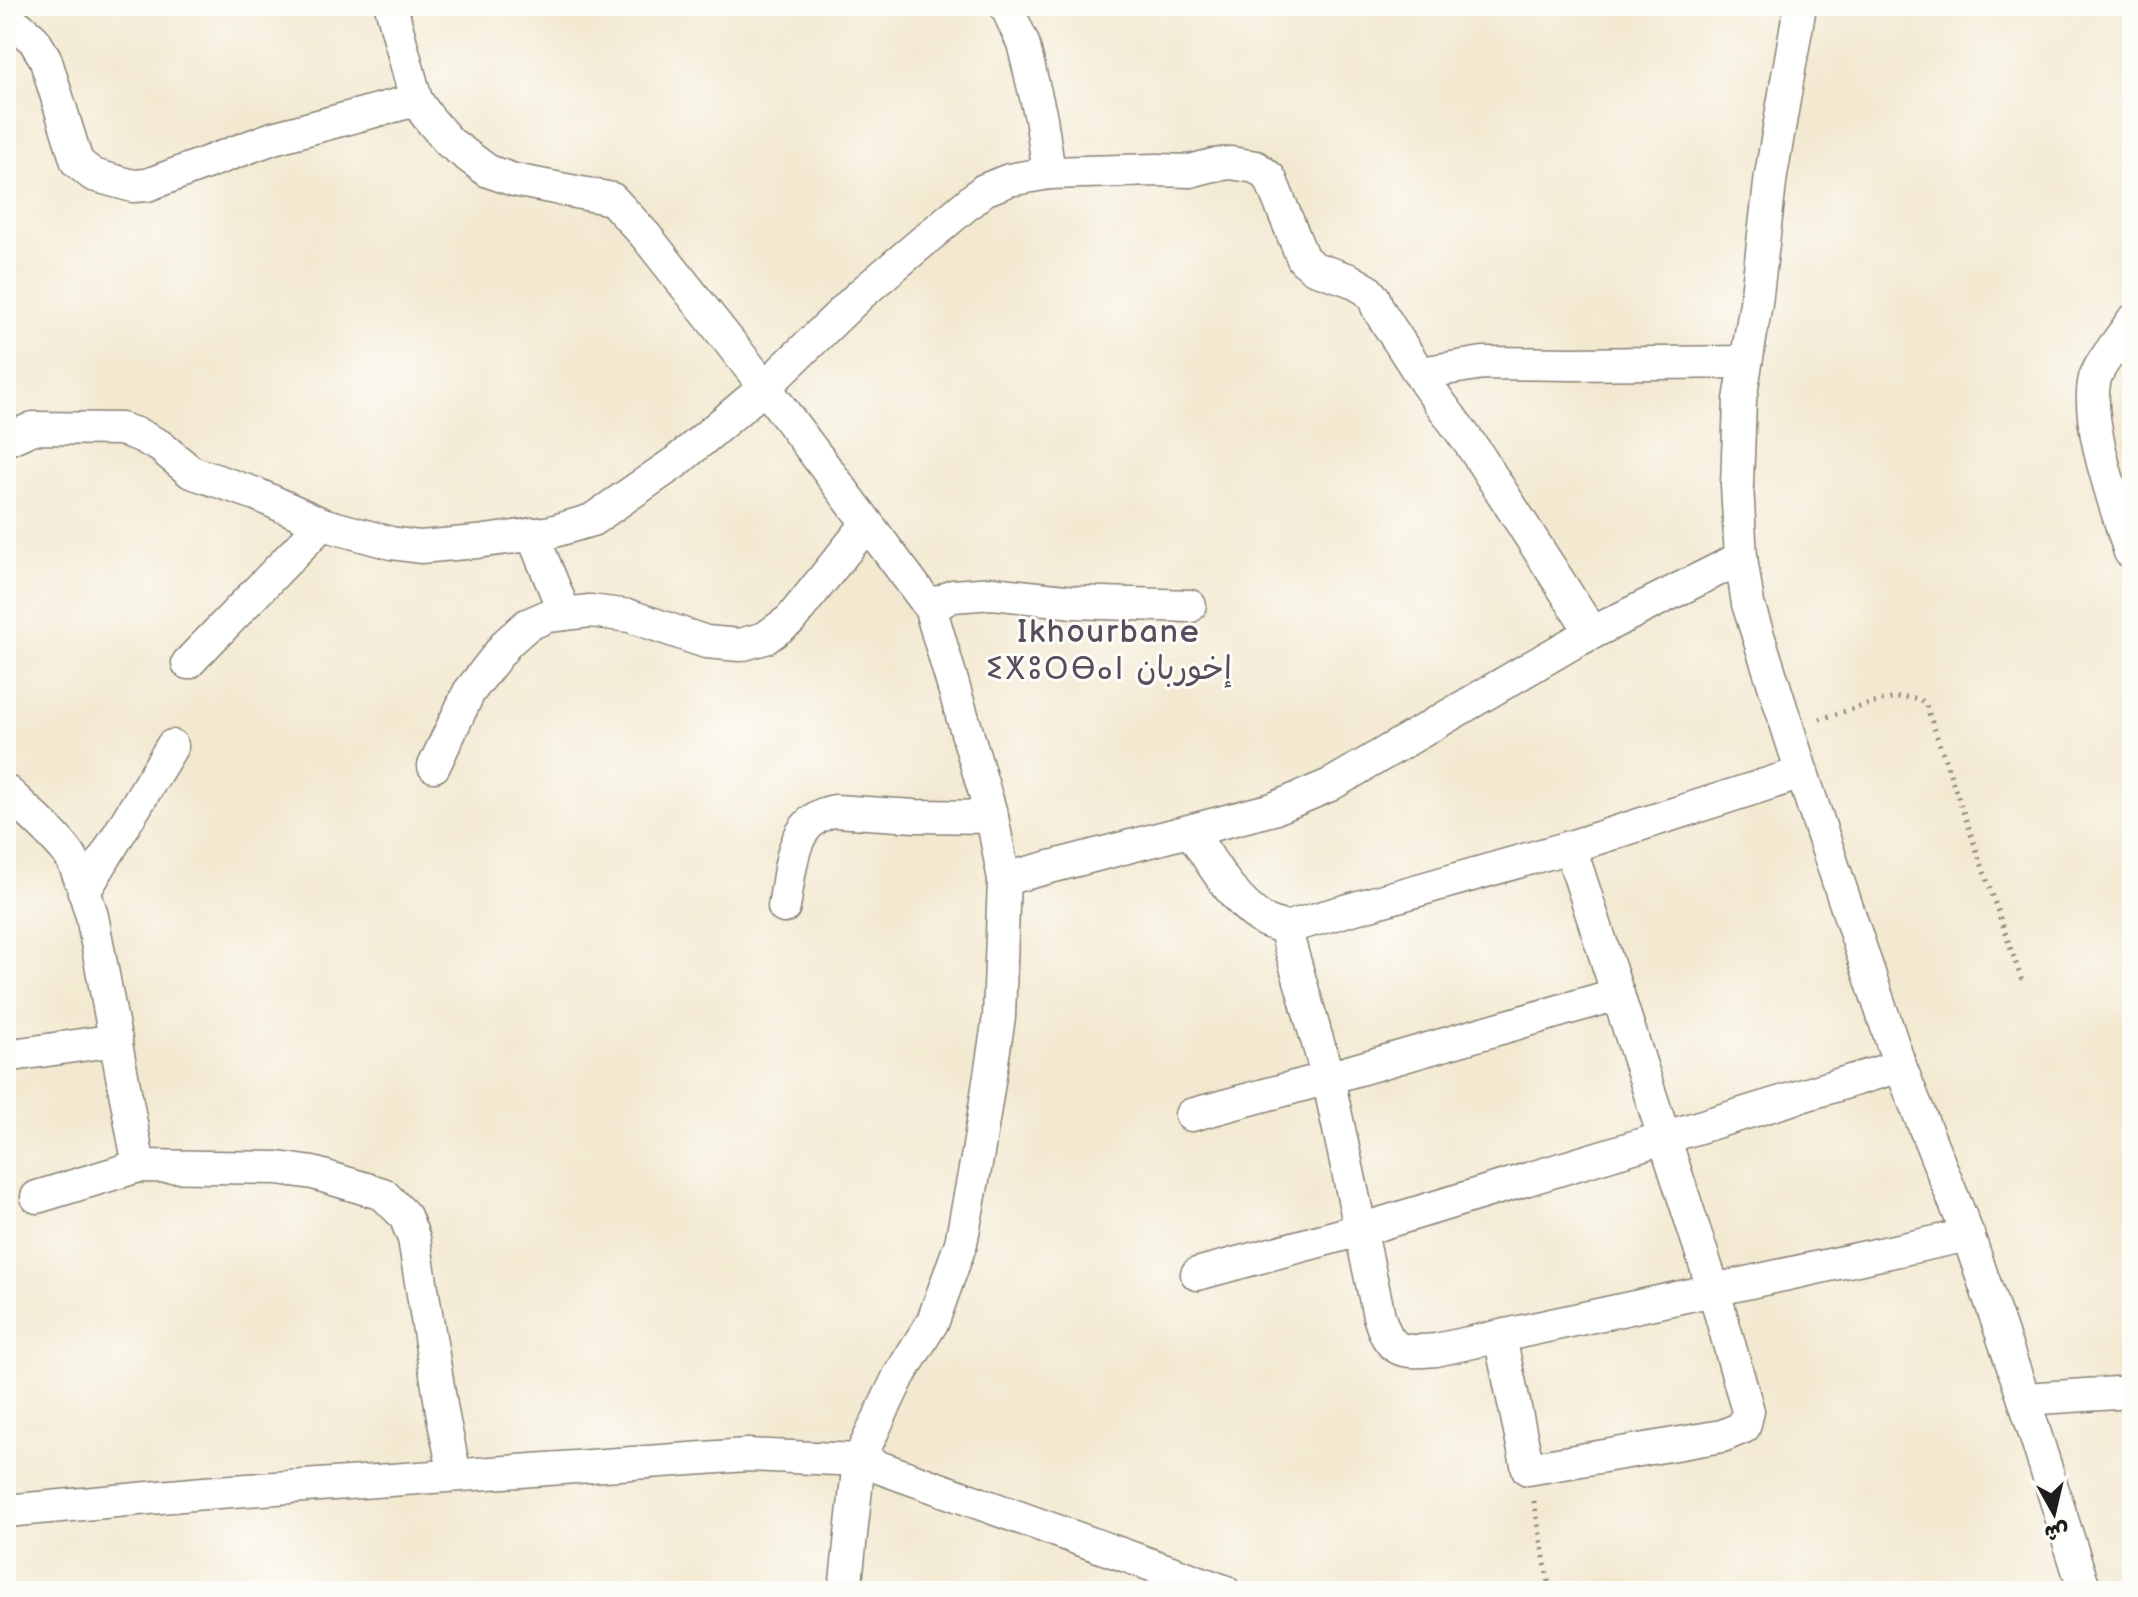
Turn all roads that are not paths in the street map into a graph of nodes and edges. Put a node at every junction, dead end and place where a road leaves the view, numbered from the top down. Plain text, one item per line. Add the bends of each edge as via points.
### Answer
1 (391, 6) edge
2 (1006, 6) edge
3 (1800, 6) edge
4 (6, 25) edge
5 (416, 100) junction
6 (1049, 173) junction
7 (2132, 321) edge
8 (1746, 362) junction
9 (1420, 373) junction
10 (765, 387) junction
11 (6, 440) edge
12 (322, 524) junction
13 (867, 524) junction
14 (532, 534) junction
15 (2130, 552) dead end
16 (1741, 558) junction
17 (1190, 606) dead end
18 (930, 607) junction
19 (565, 614) junction
20 (1592, 633) junction
21 (188, 663) dead end
22 (172, 746) dead end
23 (434, 766) dead end
24 (1802, 773) junction
25 (6, 791) edge
26 (992, 817) junction
27 (1191, 831) junction
28 (1570, 847) junction
29 (1004, 879) junction
30 (84, 892) junction
31 (784, 907) dead end
32 (1285, 928) junction
33 (1618, 994) junction
34 (116, 1040) junction
35 (6, 1056) edge
36 (1900, 1066) junction
37 (1328, 1078) junction
38 (1191, 1115) dead end
39 (1663, 1137) junction
40 (139, 1166) junction
41 (37, 1197) dead end
42 (1360, 1230) junction
43 (1968, 1235) junction
44 (1197, 1274) dead end
45 (1714, 1291) junction
46 (1500, 1337) junction
47 (2132, 1392) edge
48 (2024, 1399) junction
49 (859, 1460) junction
50 (455, 1475) junction
51 (6, 1511) edge
52 (845, 1591) edge
53 (1224, 1591) edge
54 (2086, 1591) edge

1 - 5 street
2 - 6 street via 1023,43
3 - 8 street
4 - 5 street via 18,26 45,58 77,162 93,175 133,186 273,138
5 - 10 street via 449,142 488,171 612,199
6 - 9 street via 1190,171 1231,163 1256,167 1270,178 1303,259 1367,290
6 - 10 street via 984,190 861,294
7 - 15 street via 2095,376 2093,400 2104,468
8 - 9 street via 1483,363
8 - 16 street via 1738,442
9 - 20 street
10 - 13 street
10 - 14 street via 676,462 592,520
11 - 12 street via 33,428 121,429 160,446 191,472
12 - 14 street via 420,547
12 - 21 street
13 - 18 street
13 - 19 street via 790,620 765,638 740,645 706,642 630,616
14 - 19 street
16 - 20 street
16 - 24 street via 1748,604
17 - 18 street via 993,593 953,596
18 - 26 street
19 - 23 street via 527,625 507,643 469,692
20 - 27 street via 1330,785 1273,809
22 - 30 street
24 - 28 street
24 - 36 street
25 - 30 street via 72,858
26 - 29 street
26 - 31 street via 824,813 808,822 796,844
27 - 29 street
27 - 32 street via 1243,902 1262,919
28 - 32 street
28 - 33 street
29 - 49 street via 999,1017 961,1243 933,1321 899,1376
30 - 34 street
32 - 37 street
33 - 37 street
33 - 39 street
34 - 35 street
34 - 40 street
36 - 39 street
36 - 43 street
37 - 38 street
37 - 42 street
39 - 42 street
39 - 45 street
40 - 41 street
40 - 50 street via 313,1173 383,1194 396,1206 414,1239
42 - 44 street
42 - 46 street via 1383,1329 1400,1350 1436,1350
43 - 45 street
43 - 48 street
45 - 46 street
45 - 46 street via 1748,1411 1744,1427 1722,1436 1528,1469
47 - 48 street
48 - 54 street
49 - 50 street via 747,1455
49 - 52 street
49 - 53 street
50 - 51 street

